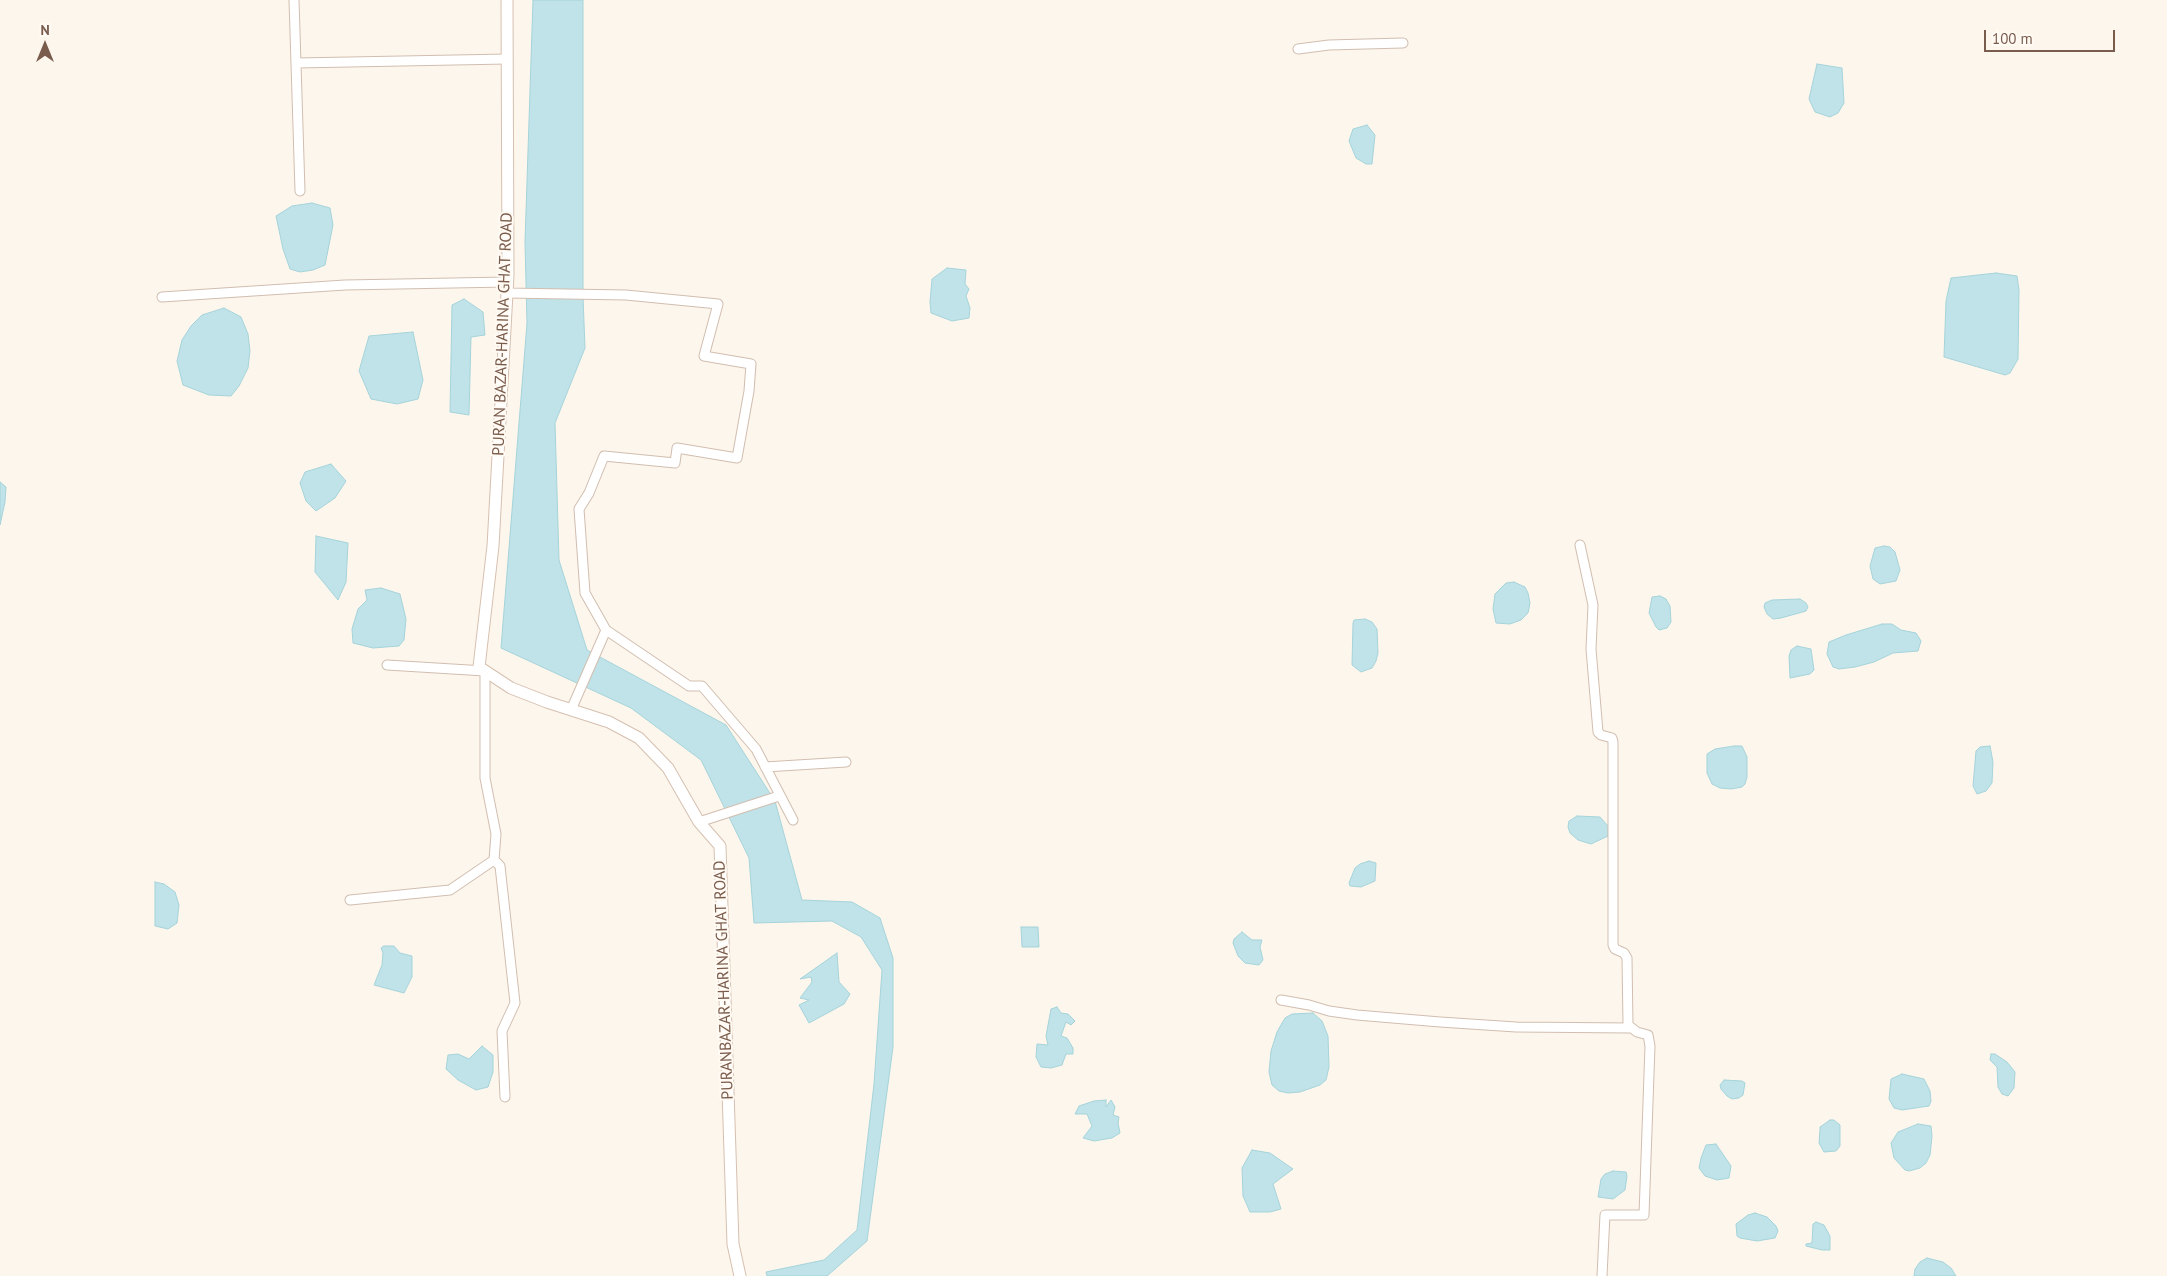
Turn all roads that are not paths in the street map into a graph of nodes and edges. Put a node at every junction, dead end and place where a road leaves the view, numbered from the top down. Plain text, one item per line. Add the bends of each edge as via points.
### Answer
1 (294, 0) edge
2 (507, 0) edge
3 (1403, 43) dead end
4 (1298, 49) dead end
5 (507, 59) junction
6 (297, 63) junction
7 (300, 191) dead end
8 (507, 288) junction
9 (162, 296) dead end
10 (1580, 545) dead end
11 (606, 630) junction
12 (387, 666) dead end
13 (482, 669) junction
14 (571, 710) junction
15 (846, 762) dead end
16 (765, 767) junction
17 (779, 796) junction
18 (793, 820) dead end
19 (698, 822) junction
20 (494, 860) junction
21 (350, 900) dead end
22 (1281, 1000) dead end
23 (1631, 1028) junction
24 (505, 1097) dead end
25 (740, 1276) edge
26 (1602, 1276) edge

1 - 6 street
2 - 5 main road, PURAN BAZAR-HARINA GHAT ROAD
3 - 4 street
5 - 6 street
5 - 8 main road, PURAN BAZAR-HARINA GHAT ROAD
6 - 7 street
8 - 9 street via 345,285
8 - 11 street via 718,304 704,356 751,364 737,458 677,448 675,463 604,456 579,510 585,594
8 - 13 main road, PURAN BAZAR-HARINA GHAT ROAD via 493,546
10 - 23 street via 1593,605 1591,649 1598,732 1612,738 1613,742 1613,945 1626,955 1628,1025
11 - 14 street
11 - 16 street via 689,686 702,686 756,749
12 - 13 street
13 - 14 main road, PURANBAZAR-HARINA GHAT ROAD via 511,688
13 - 20 street via 485,778 496,834
14 - 19 main road, PURANBAZAR-HARINA GHAT ROAD via 609,722 639,738 668,768
15 - 16 street
16 - 17 street
17 - 18 street
17 - 19 street
19 - 25 main road, PURANBAZAR-HARINA GHAT ROAD via 720,846 733,1244
20 - 21 street via 450,890
20 - 24 street via 500,866 515,1003 502,1031
22 - 23 street via 1357,1015 1440,1022 1516,1027
23 - 26 street via 1648,1035 1650,1046 1644,1215 1605,1215

